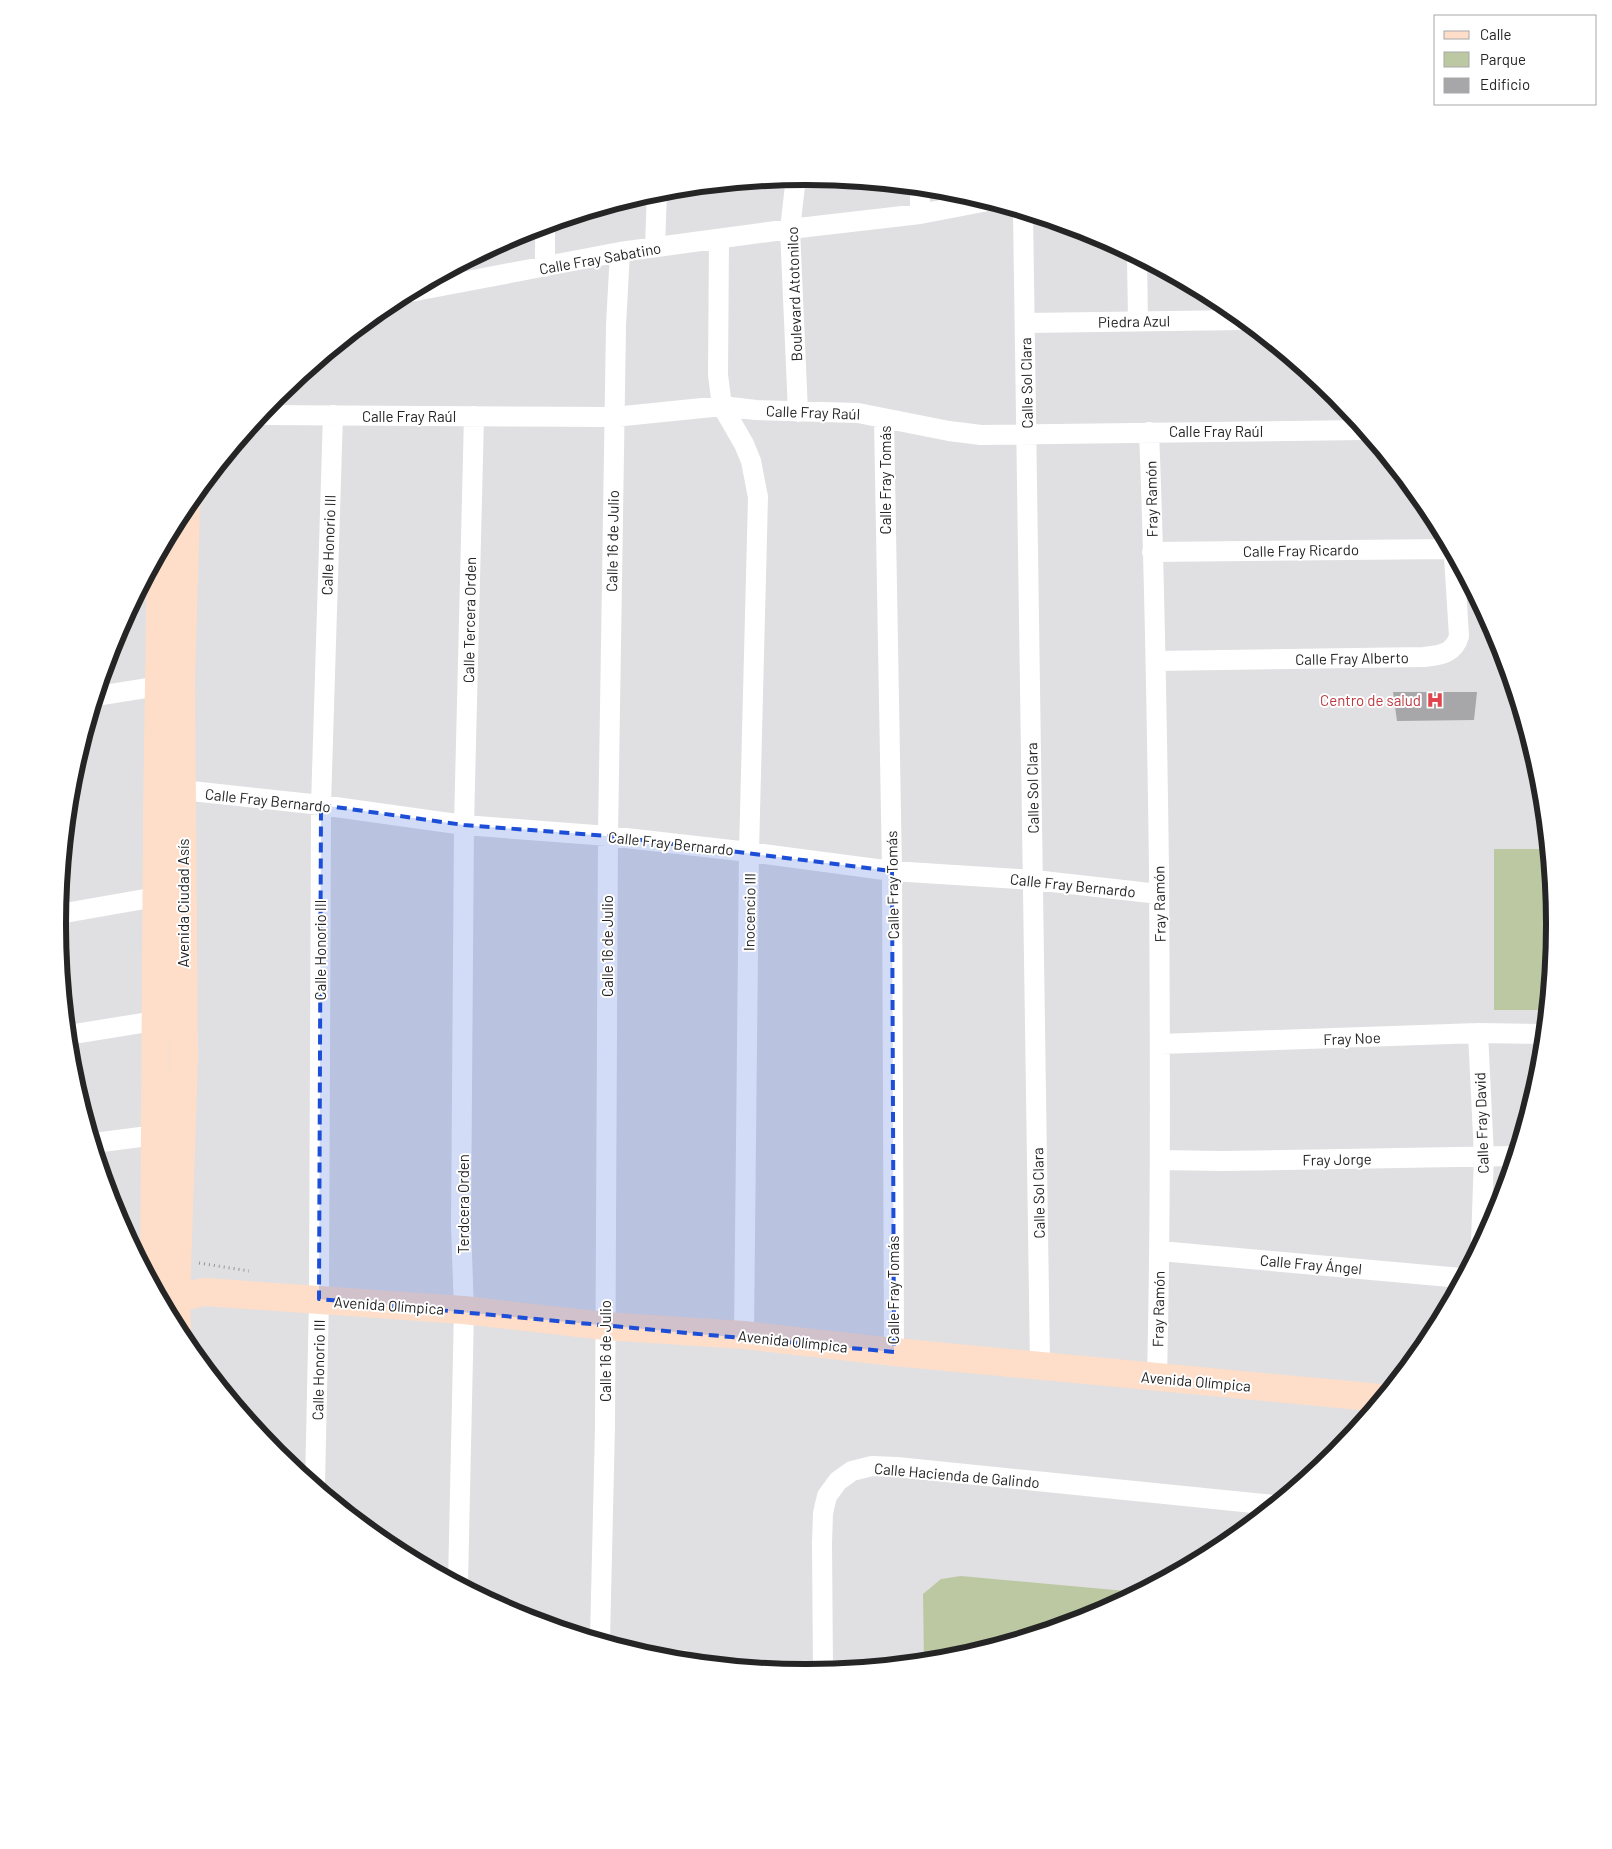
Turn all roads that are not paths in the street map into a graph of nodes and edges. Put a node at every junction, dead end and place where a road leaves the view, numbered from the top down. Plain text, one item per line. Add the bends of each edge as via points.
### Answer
1 (795, 185) edge
2 (920, 194) edge
3 (657, 200) edge
4 (972, 204) edge
5 (920, 214) junction
6 (1023, 218) edge
7 (790, 228) junction
8 (544, 233) edge
9 (719, 239) junction
10 (656, 248) junction
11 (620, 252) junction
12 (1137, 263) edge
13 (545, 267) junction
14 (434, 285) edge
15 (1138, 320) junction
16 (1232, 320) edge
17 (1025, 323) junction
18 (722, 406) junction
19 (798, 412) junction
20 (270, 415) edge
21 (332, 415) junction
22 (474, 416) junction
23 (614, 417) junction
24 (884, 418) junction
25 (1356, 430) edge
26 (1149, 432) junction
27 (1026, 434) junction
28 (184, 525) edge
29 (1443, 548) edge
30 (1152, 552) junction
31 (162, 561) edge
32 (1455, 570) edge
33 (1156, 661) junction
34 (170, 684) junction
35 (103, 695) edge
36 (182, 790) junction
37 (320, 805) junction
38 (464, 825) junction
39 (608, 836) junction
40 (749, 852) junction
41 (892, 871) junction
42 (1034, 880) junction
43 (1159, 894) junction
44 (156, 897) junction
45 (67, 913) edge
46 (155, 1021) junction
47 (1478, 1033) junction
48 (75, 1034) edge
49 (1537, 1034) edge
50 (1160, 1044) junction
51 (156, 1135) junction
52 (100, 1142) edge
53 (1484, 1156) junction
54 (1508, 1156) edge
55 (1160, 1160) junction
56 (1482, 1224) edge
57 (1160, 1250) junction
58 (1456, 1278) edge
59 (163, 1287) edge
60 (319, 1299) junction
61 (464, 1310) junction
62 (605, 1326) junction
63 (744, 1335) junction
64 (894, 1352) junction
65 (1040, 1365) junction
66 (1157, 1377) junction
67 (1374, 1397) edge
68 (315, 1478) edge
69 (1265, 1504) edge
70 (458, 1577) edge
71 (600, 1635) edge
72 (823, 1664) edge

1 - 7 street, Boulevard Atotonilco
2 - 5 street
3 - 10 street
4 - 5 street, Calle Fray Sabatino
5 - 7 street, Calle Fray Sabatino
6 - 17 street, Calle Sol Clara
7 - 9 street, Calle Fray Sabatino
7 - 19 street, Boulevard Atotonilco
8 - 13 street
9 - 10 street, Calle Fray Sabatino
9 - 18 street via 718,375
10 - 11 street, Calle Fray Sabatino
11 - 13 street, Calle Fray Sabatino
11 - 23 street, Calle 16 de Julio
12 - 15 street
13 - 14 street, Calle Fray Sabatino
15 - 16 street, Piedra Azul
15 - 17 street, Piedra Azul
17 - 27 street, Calle Sol Clara
18 - 19 street, Calle Fray Raúl
18 - 23 street, Calle Fray Raúl
18 - 40 street, Inocencio III via 751,461 758,497
19 - 24 street, Calle Fray Raúl via 858,413
20 - 21 street, Calle Fray Raúl
21 - 22 street, Calle Fray Raúl
21 - 37 street, Calle Honorio III
22 - 23 street, Calle Fray Raúl
22 - 38 street, Calle Tercera Orden
23 - 39 street, Calle 16 de Julio
24 - 27 street, Calle Fray Raúl via 973,434
24 - 41 street, Calle Fray Tomás
25 - 26 street, Calle Fray Raúl
26 - 27 street, Calle Fray Raúl
26 - 30 street, Fray Ramón
27 - 42 street, Calle Sol Clara
28 - 34 street, Avenida Ciudad Asís
29 - 30 street, Calle Fray Ricardo
30 - 33 street, Fray Ramón
31 - 34 street, Avenida Ciudad Asís
32 - 33 street, Calle Fray Alberto via 1458,636 1452,649 1442,655
33 - 43 street, Fray Ramón
34 - 35 street
34 - 36 street, Avenida Ciudad Asís
34 - 44 street, Avenida Ciudad Asís
36 - 37 street, Calle Fray Bernardo
36 - 59 street, Avenida Ciudad Asís via 184,1060
37 - 38 street, Calle Fray Bernardo
37 - 60 street, Calle Honorio III
38 - 39 street, Calle Fray Bernardo
38 - 61 street, Terdcera Orden via 461,1226
39 - 40 street, Calle Fray Bernardo
39 - 62 street, Calle 16 de Julio
40 - 41 street, Calle Fray Bernardo
40 - 63 street, Inocencio III
41 - 42 street, Calle Fray Bernardo
41 - 64 street, Calle Fray Tomás
42 - 43 street, Calle Fray Bernardo
42 - 65 street, Calle Sol Clara
43 - 50 street, Fray Ramón
44 - 45 street
44 - 46 street, Avenida Ciudad Asís
46 - 48 street
46 - 51 street, Avenida Ciudad Asís
47 - 49 street, Fray Noe
47 - 50 street, Fray Noe
47 - 53 street, Calle Fray David
50 - 55 street, Fray Ramón
51 - 52 street
51 - 59 street, Avenida Ciudad Asís
53 - 54 street, Fray Jorge
53 - 55 street, Fray Jorge
53 - 56 street, Calle Fray David
55 - 57 street, Fray Ramón
57 - 58 street, Calle Fray Ángel
57 - 66 street, Fray Ramón
59 - 60 street, Avenida Olímpica
60 - 61 street, Avenida Olímpica
60 - 68 street, Calle Honorio III
61 - 62 street, Avenida Olímpica
61 - 70 street, Terdcera Orden
62 - 63 street, Avenida Olímpica
62 - 71 street, Calle 16 de Julio
63 - 64 street, Avenida Olímpica
64 - 65 street, Avenida Olímpica
65 - 66 street, Avenida Olímpica
66 - 67 street, Avenida Olímpica
69 - 72 street, Calle Hacienda de Galindo via 897,1467 872,1466 852,1471 838,1481 827,1496 823,1513

